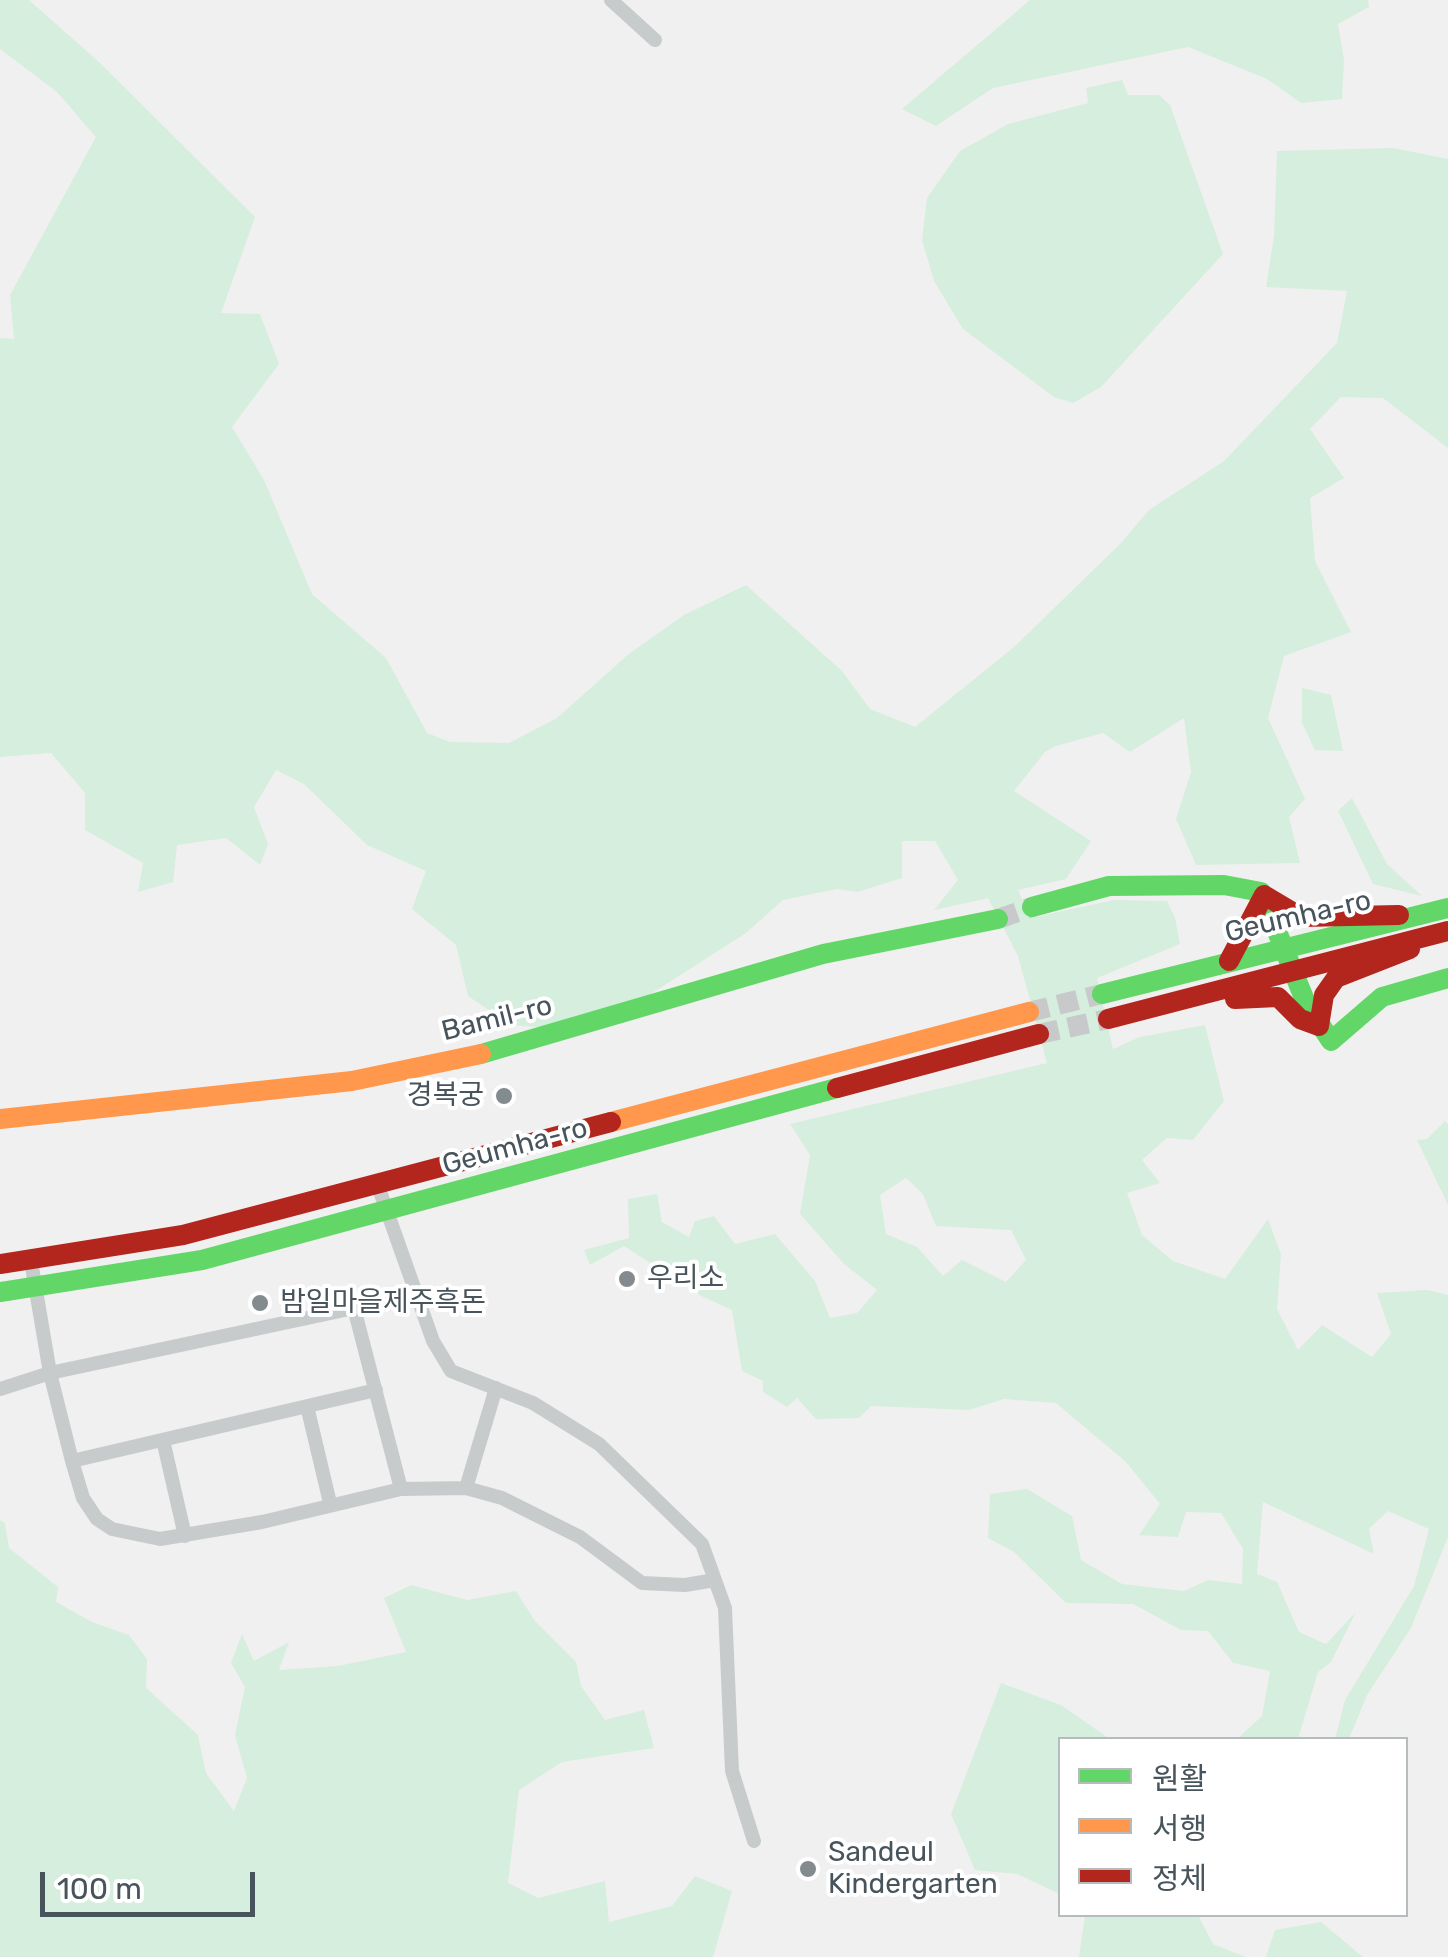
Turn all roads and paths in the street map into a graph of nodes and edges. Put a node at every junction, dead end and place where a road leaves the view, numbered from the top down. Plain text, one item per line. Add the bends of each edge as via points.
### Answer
1 (611, 0) edge
2 (655, 40) dead end
3 (1264, 894) junction
4 (1032, 907) tunnel mouth
5 (1448, 908) edge
6 (1421, 916) junction
7 (998, 920) tunnel mouth
8 (1440, 934) edge
9 (1286, 949) junction
10 (1230, 961) junction
11 (1296, 972) junction
12 (1448, 978) edge
13 (1102, 994) tunnel mouth
14 (1174, 1002) junction
15 (1029, 1012) tunnel mouth
16 (1108, 1019) tunnel mouth
17 (1318, 1026) junction
18 (1040, 1034) tunnel mouth
19 (0, 1119) edge
20 (377, 1183) junction
21 (385, 1210) junction
22 (31, 1261) junction
23 (0, 1264) edge
24 (36, 1288) junction
25 (414, 1290) junction
26 (0, 1292) edge
27 (354, 1308) junction
28 (50, 1373) junction
29 (496, 1388) junction
30 (0, 1389) edge
31 (376, 1390) junction
32 (307, 1406) junction
33 (163, 1440) junction
34 (72, 1461) junction
35 (466, 1488) junction
36 (401, 1489) junction
37 (330, 1503) junction
38 (186, 1536) junction
39 (716, 1580) junction
40 (754, 1841) dead end

1 - 2 street
3 - 4 main road via 1224,886 1109,886
3 - 6 main road via 1302,917
3 - 9 main road
3 - 10 main road
5 - 6 main road, Geumha-ro
6 - 9 main road, Geumha-ro
7 - 19 main road, Bamil-ro via 823,954 520,1046 352,1080
8 - 11 main road, Geumha-ro
8 - 17 main road via 1336,978
9 - 10 main road, Geumha-ro
9 - 11 main road
10 - 13 main road, Geumha-ro
11 - 14 main road, Geumha-ro
11 - 17 main road
12 - 17 main road via 1382,996 1332,1041
14 - 16 main road, Geumha-ro
14 - 17 main road via 1270,995
15 - 20 main road, Geumha-ro
18 - 21 main road, Geumha-ro
20 - 21 street
20 - 22 main road, Geumha-ro via 183,1235
21 - 24 main road, Geumha-ro via 202,1260
21 - 25 street
22 - 23 main road, Geumha-ro
22 - 24 street
24 - 26 main road, Geumha-ro
24 - 28 street
25 - 27 street
25 - 29 street via 450,1370
27 - 28 street
27 - 31 street
28 - 30 street
28 - 34 street
29 - 35 street
29 - 39 street via 599,1444 702,1544
31 - 32 street
31 - 36 street
32 - 33 street
32 - 37 street
33 - 34 street
33 - 38 street
34 - 38 street via 83,1498 112,1530 132,1537
35 - 36 street
35 - 39 street via 502,1498 580,1537 642,1583
36 - 37 street
37 - 38 street
39 - 40 street via 725,1608 732,1771

